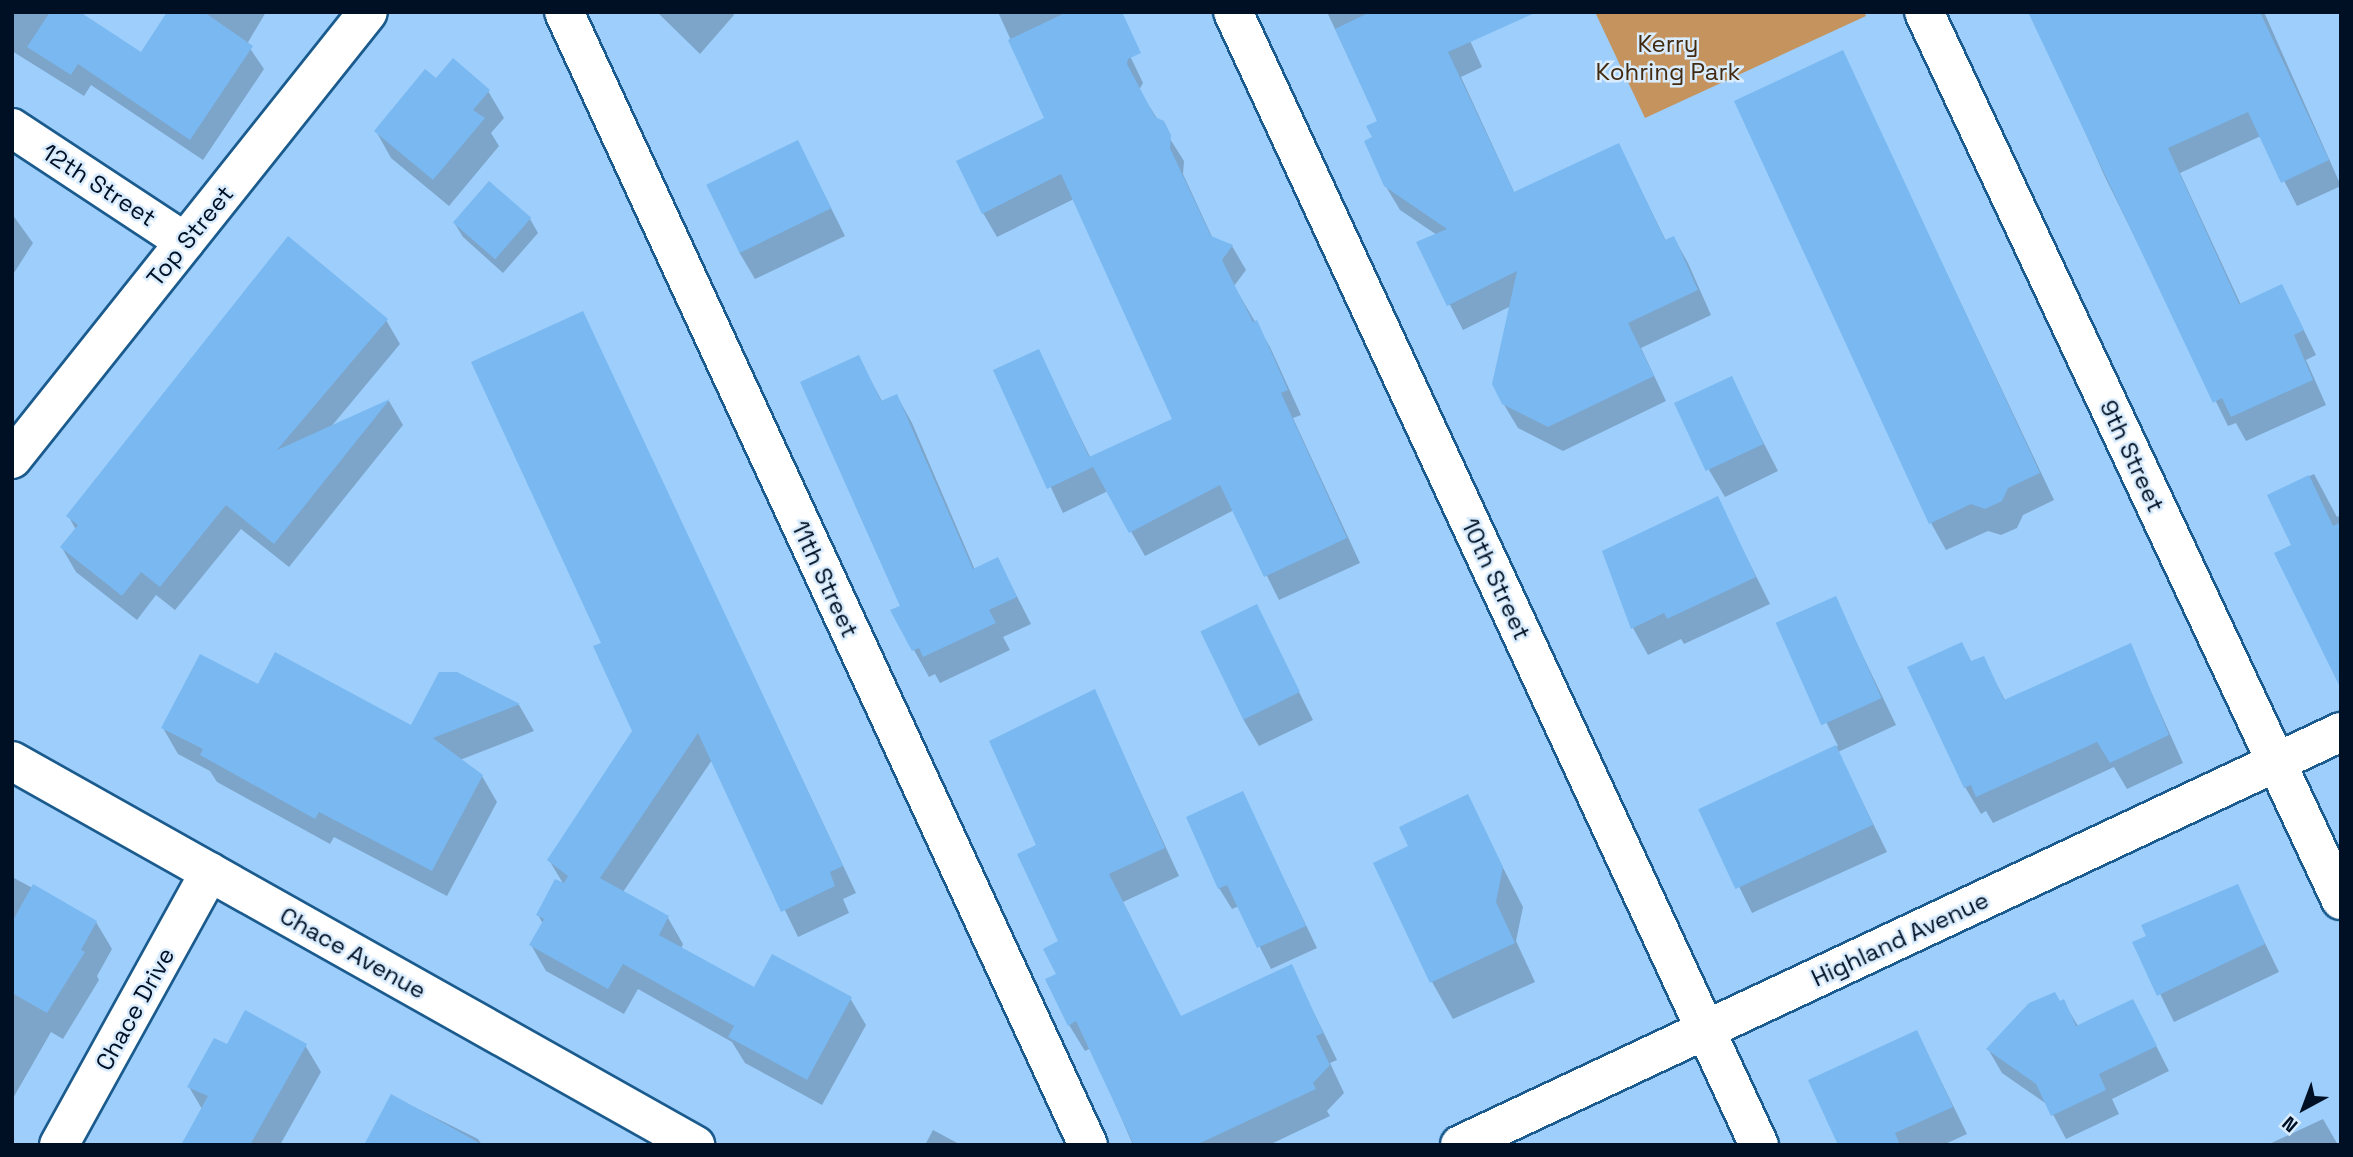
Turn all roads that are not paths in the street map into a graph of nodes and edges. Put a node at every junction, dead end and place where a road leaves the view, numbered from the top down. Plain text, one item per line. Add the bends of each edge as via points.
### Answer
1 (368, 12) edge
2 (564, 12) edge
3 (1233, 12) edge
4 (1924, 12) edge
5 (12, 128) edge
6 (185, 242) junction
7 (12, 459) edge
8 (2341, 732) edge
9 (12, 761) edge
10 (2276, 762) junction
11 (210, 872) junction
12 (2341, 900) edge
13 (1706, 1030) junction
14 (59, 1145) edge
15 (695, 1145) edge
16 (1088, 1145) edge
17 (1460, 1145) edge
18 (1759, 1145) edge

1 - 6 street, Top Street
2 - 16 street, 11th Street
3 - 13 street, 10th Street
4 - 10 street, 9th Street
5 - 6 street, 12th Street
6 - 7 street, Top Street
8 - 10 street, Highland Avenue
9 - 11 street, Chace Avenue
10 - 12 street, 9th Street
10 - 13 street, Highland Avenue
11 - 14 street, Chace Drive
11 - 15 street, Chace Avenue
13 - 17 street, Highland Avenue
13 - 18 street, 10th Street

